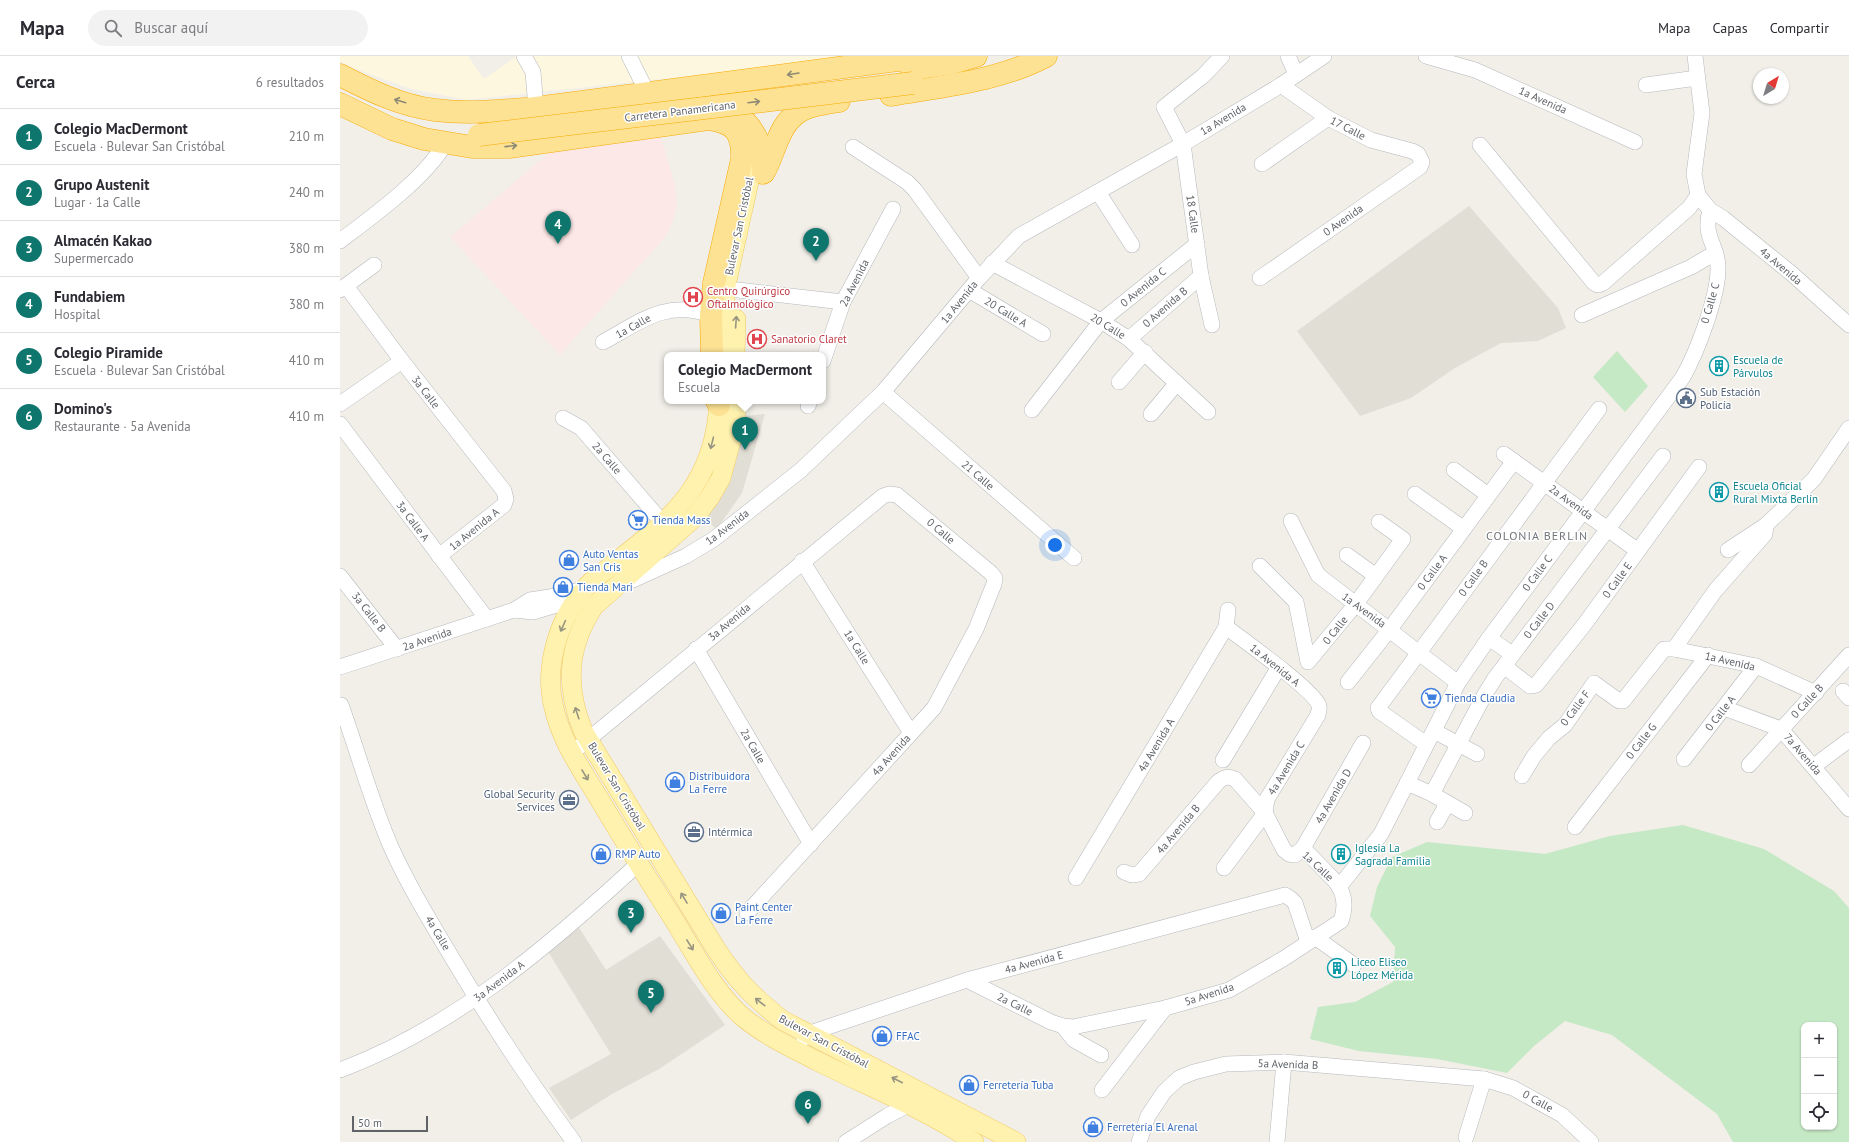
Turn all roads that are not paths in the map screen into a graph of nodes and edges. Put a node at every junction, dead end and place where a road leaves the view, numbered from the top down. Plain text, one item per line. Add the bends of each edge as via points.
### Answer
1 (524, 56) edge
2 (629, 56) edge
3 (923, 56) edge
4 (928, 56) edge
5 (976, 56) edge
6 (1023, 56) edge
7 (1046, 56) edge
8 (1222, 56) edge
9 (1288, 56) edge
10 (1324, 56) edge
11 (1426, 56) edge
12 (1695, 56) edge
13 (1296, 74) junction
14 (340, 75) edge
15 (1697, 78) junction
16 (1281, 85) junction
17 (1646, 85) dead end
18 (340, 94) edge
19 (648, 94) junction
20 (340, 104) edge
21 (536, 108) junction
22 (434, 110) junction
23 (1328, 118) junction
24 (766, 129) dead end
25 (446, 142) junction
26 (1635, 142) dead end
27 (1183, 144) junction
28 (1480, 145) dead end
29 (853, 147) dead end
30 (1422, 159) joint
31 (1262, 164) dead end
32 (758, 171) junction
33 (1098, 192) junction
34 (1698, 195) junction
35 (893, 208) dead end
36 (1710, 210) junction
37 (340, 241) edge
38 (1197, 244) junction
39 (1132, 245) dead end
40 (1714, 253) junction
41 (992, 263) junction
42 (374, 264) dead end
43 (1201, 276) junction
44 (979, 278) junction
45 (1260, 278) dead end
46 (343, 288) edge
47 (738, 290) junction
48 (969, 290) junction
49 (843, 302) junction
50 (711, 315) junction
51 (1582, 315) dead end
52 (1101, 321) junction
53 (1212, 325) dead end
54 (1849, 325) edge
55 (1043, 334) dead end
56 (1129, 339) junction
57 (603, 342) dead end
58 (712, 352) edge
59 (721, 352) edge
60 (735, 352) edge
61 (826, 352) edge
62 (1145, 352) junction
63 (402, 361) junction
64 (1119, 382) dead end
65 (1178, 383) junction
66 (883, 392) junction
67 (340, 404) edge
68 (722, 404) edge
69 (724, 404) edge
70 (1598, 409) dead end
71 (1032, 410) dead end
72 (1208, 412) dead end
73 (1151, 414) dead end
74 (563, 418) dead end
75 (340, 424) edge
76 (1849, 428) edge
77 (1662, 456) dead end
78 (1509, 458) joint
79 (1699, 467) dead end
80 (1454, 470) dead end
81 (1544, 483) junction
82 (889, 494) joint
83 (1415, 494) dead end
84 (1488, 495) junction
85 (506, 499) joint
86 (1584, 511) junction
87 (1291, 521) dead end
88 (1379, 522) dead end
89 (663, 523) junction
90 (1766, 525) junction
91 (1464, 529) junction
92 (1609, 530) junction
93 (1728, 550) dead end
94 (1638, 551) junction
95 (1347, 555) dead end
96 (439, 556) junction
97 (1074, 558) dead end
98 (802, 561) junction
99 (1260, 566) dead end
100 (991, 573) joint
101 (340, 576) edge
102 (1376, 576) junction
103 (622, 580) junction
104 (584, 588) junction
105 (1355, 605) junction
106 (571, 607) junction
107 (514, 610) junction
108 (1228, 610) dead end
109 (487, 618) junction
110 (1226, 627) junction
111 (1390, 629) junction
112 (1489, 638) junction
113 (397, 649) junction
114 (696, 649) junction
115 (1669, 649) junction
116 (1419, 652) junction
117 (1708, 655) junction
118 (1849, 655) edge
119 (1508, 660) junction
120 (1756, 666) junction
121 (340, 667) edge
122 (1279, 667) junction
123 (1348, 682) dead end
124 (1458, 683) junction
125 (1816, 693) junction
126 (341, 705) edge
127 (1319, 706) joint
128 (1724, 708) junction
129 (1781, 729) junction
130 (1434, 731) junction
131 (911, 733) junction
132 (590, 740) junction
133 (1849, 740) edge
134 (1363, 743) dead end
135 (1458, 743) junction
136 (1426, 744) junction
137 (572, 754) junction
138 (1477, 754) dead end
139 (1684, 759) dead end
140 (1223, 760) dead end
141 (1749, 765) dead end
142 (1814, 766) junction
143 (1229, 776) joint
144 (1522, 776) dead end
145 (1406, 783) junction
146 (1432, 794) junction
147 (1447, 804) junction
148 (1849, 809) edge
149 (1265, 813) junction
150 (1465, 813) dead end
151 (1436, 822) dead end
152 (1575, 827) dead end
153 (811, 844) junction
154 (1303, 848) junction
155 (638, 864) junction
156 (1224, 868) dead end
157 (1124, 872) dead end
158 (1076, 878) dead end
159 (1339, 887) junction
160 (747, 913) dead end
161 (1341, 921) joint
162 (1312, 940) junction
163 (1354, 965) dead end
164 (967, 980) junction
165 (477, 999) junction
166 (1165, 1008) junction
167 (1062, 1026) junction
168 (807, 1034) junction
169 (794, 1050) junction
170 (1101, 1055) dead end
171 (1284, 1062) junction
172 (340, 1070) edge
173 (1480, 1079) junction
174 (1102, 1090) dead end
175 (908, 1105) junction
176 (994, 1130) junction
177 (1466, 1137) dead end
178 (574, 1142) edge
179 (846, 1142) edge
180 (974, 1142) edge
181 (1016, 1142) edge
182 (1139, 1142) edge
183 (1277, 1142) edge
184 (1591, 1142) edge

1 - 21 street via 533,72
2 - 19 street
3 - 4 highway, Carretera Panamericana
3 -> 19 highway, Carretera Panamericana
5 - 24 highway via 952,64 832,80 814,85 786,103
18 -> 6 highway, Carretera Panamericana, bridge via 396,120 479,135 913,83
7 - 32 highway via 1009,71 966,83 800,110 786,123 778,137 771,160
8 - 27 street, 18 Calle via 1203,76 1164,107
9 - 13 street
10 - 13 street, 1a Avenida
11 - 26 street, 1a Avenida via 1475,70
12 - 15 street
13 - 16 street, 1a Avenida
22 -> 14 highway, Carretera Panamericana via 398,101
15 - 17 street
15 - 34 street via 1702,112 1694,174
16 - 23 street, 17 Calle
16 - 27 street, 1a Avenida
19 - 21 highway, Carretera Panamericana
20 - 25 highway via 392,129 424,139
21 - 22 highway, Carretera Panamericana via 489,112
22 - 32 highway via 468,122 496,122 671,104 712,105 733,112 748,125 764,158
23 - 30 street, 17 Calle via 1371,140 1412,151
23 - 31 street
25 - 37 street via 440,153 409,185
25 -> 50 highway via 472,147 509,147 708,119 730,124 741,139 742,159 714,283
27 - 33 street, 1a Avenida
27 - 38 street, 18 Calle
28 - 34 street via 1598,285 1689,208
29 - 44 street via 907,182 915,190
30 - 45 street, 0 Avenida via 1420,166
32 - 47 main road, Bulevar San Cristóbal
32 - 59 main road, Bulevar San Cristóbal via 726,285
33 - 39 street
33 - 41 street, 1a Avenida via 1018,236
34 - 36 street, 4a Avenida
35 - 49 street, 2a Avenida
36 - 40 street, 0 Calle C via 1706,222
36 - 54 street, 4a Avenida via 1791,273
38 - 43 street, 18 Calle
38 - 52 street, 0 Avenida C
40 - 51 street via 1691,267
40 - 86 street, 0 Calle C via 1718,268 1717,286 1689,367
41 - 44 street, 1a Avenida
41 - 52 street, 20 Calle
42 - 46 street
43 - 53 street, 18 Calle
43 - 56 street, 0 Avenida B
44 - 48 street, 1a Avenida
46 - 63 street, 3a Calle
47 - 49 street
60 -> 47 main road, Bulevar San Cristóbal
48 - 55 street, 20 Calle A
48 - 66 street, 1a Avenida
49 - 61 street, 2a Avenida
50 - 57 street, 1a Calle via 677,308 653,314
50 - 58 highway
52 - 56 street, 20 Calle
52 - 71 street, 0 Avenida C
56 - 62 street, 20 Calle
62 - 64 street
62 - 65 street, 20 Calle
63 - 67 street
63 - 85 street, 3a Calle via 504,491
65 - 72 street, 20 Calle
65 - 73 street
66 - 97 street, 21 Calle
66 - 103 street, 1a Avenida via 801,470 714,539 686,556 633,580
68 -> 89 main road, Bulevar San Cristóbal via 705,469 693,490
69 - 103 main road, Bulevar San Cristóbal via 735,426 721,478 710,497 695,517
70 - 81 street, 0 Calle B
74 - 89 street, 2a Calle via 581,428
75 - 96 street, 3a Calle A
76 - 90 street, 0 Calle F via 1814,479
77 - 92 street, 0 Calle D
78 - 81 street, 2a Avenida
78 - 84 street, 0 Calle A
79 - 94 street, 0 Calle E
80 - 84 street
81 - 86 street, 2a Avenida
81 - 116 street, 0 Calle B
82 - 98 street, 3a Avenida via 883,496
82 - 100 street, 0 Calle via 897,495
83 - 91 street
84 - 91 street, 0 Calle A
85 - 96 street, 1a Avenida A via 504,505
86 - 92 street, 2a Avenida
86 - 112 street, 0 Calle C
87 - 105 street, 1a Avenida via 1318,575
88 - 102 street, 0 Calle via 1403,539
89 - 104 main road, Bulevar San Cristóbal
90 - 93 street, 0 Calle F
90 - 115 street, 0 Calle F via 1765,534
91 - 111 street, 0 Calle A
92 - 94 street, 2a Avenida
92 - 119 street, 0 Calle D
94 - 119 street, 0 Calle E via 1536,685 1530,686
95 - 102 street
96 - 109 street, 3a Calle A
98 - 114 street, 3a Avenida
98 - 131 street, 1a Calle
99 - 105 street, 0 Calle via 1296,602 1308,662
100 - 131 street, 4a Avenida via 995,578 994,584 976,629 934,708
101 - 113 street, 3a Calle B
102 - 105 street, 0 Calle
132 -> 103 main road, Bulevar San Cristóbal via 575,710 572,664 575,646 585,620 594,606
104 - 106 main road, Bulevar San Cristóbal
104 - 107 street, 2a Avenida via 569,594 530,600
105 - 111 street, 1a Avenida
106 - 107 street, 2a Avenida via 556,605 533,612
106 -> 137 main road, Bulevar San Cristóbal via 560,632 550,682 554,708
107 - 109 street, 2a Avenida
108 - 110 street, 4a Avenida A
109 - 113 street, 2a Avenida
110 - 122 street, 1a Avenida A
110 - 158 street, 4a Avenida A
111 - 116 street, 1a Avenida
111 - 123 street, 0 Calle A
112 - 119 street
112 - 124 street, 0 Calle C
113 - 121 street, 2a Avenida
114 - 132 street, 3a Avenida
114 - 153 street, 2a Calle
115 - 117 street, 1a Avenida
115 - 144 street, 0 Calle F via 1623,701 1619,701 1594,683 1565,724 1534,756
116 - 124 street, 1a Avenida
116 - 136 street, 0 Calle B via 1378,709
117 - 120 street, 1a Avenida
117 - 152 street, 0 Calle G
118 - 125 street, 0 Calle B
119 - 135 street, 0 Calle D via 1485,694
120 - 125 street, 1a Avenida
120 - 128 street, 0 Calle A
122 - 127 street, 1a Avenida A via 1315,698
122 - 140 street
124 - 130 street, 0 Calle C
125 - 129 street, 0 Calle B
126 - 165 street, 4a Calle via 391,847 433,926
127 - 149 street, 4a Avenida C via 1318,715 1267,799
128 - 129 street, 7a Avenida
128 - 139 street, 0 Calle A
129 - 141 street, 0 Calle B
129 - 142 street, 7a Avenida
130 - 135 street
130 - 136 street, 0 Calle C
131 - 153 street, 4a Avenida
132 - 137 street, 3a Avenida
168 -> 132 main road, Bulevar San Cristóbal via 782,1020 753,997 733,976
133 - 142 street
134 - 154 street, 4a Avenida D
135 - 138 street
135 - 146 street, 0 Calle D
136 - 145 street, 0 Calle C
137 -> 155 main road, Bulevar San Cristóbal
142 - 148 street, 7a Avenida
143 - 149 street, 1a Calle
143 - 157 street, 4a Avenida B via 1218,782 1139,874
145 - 146 street
145 - 159 street, 0 Calle C via 1381,834
146 - 147 street
147 - 150 street
147 - 151 street
149 - 154 street, 1a Calle via 1284,850 1295,855
149 - 156 street, 4a Avenida C
153 - 160 street, 4a Avenida
154 - 159 street, 1a Calle
155 - 165 street, 3a Avenida A via 583,914
155 -> 169 main road, Bulevar San Cristóbal via 716,987 743,1017
159 - 161 street, 1a Calle via 1344,901
161 - 162 street, 5a Avenida
162 - 163 street
162 - 164 street, 4a Avenida E via 1295,903 1285,896
162 - 166 street, 5a Avenida via 1229,990
164 - 167 street, 2a Calle
164 - 168 street, 4a Avenida E
165 - 172 street, 3a Avenida A via 389,1048
165 - 178 street, 4a Calle
166 - 167 street, 5a Avenida via 1074,1027
166 - 174 street
167 - 170 street via 1074,1040
168 - 169 street
176 -> 168 main road, Bulevar San Cristóbal
169 - 175 main road, Bulevar San Cristóbal
171 - 173 street, 5a Avenida B
171 - 182 street, 5a Avenida B via 1226,1064 1178,1078 1164,1092 1148,1116
171 - 183 street
173 - 177 street
173 - 184 street, 0 Calle via 1513,1088 1562,1115
175 - 176 main road via 921,1101 966,1124
175 - 179 street
175 - 180 main road, Bulevar San Cristóbal
176 - 181 main road, Bulevar San Cristóbal

